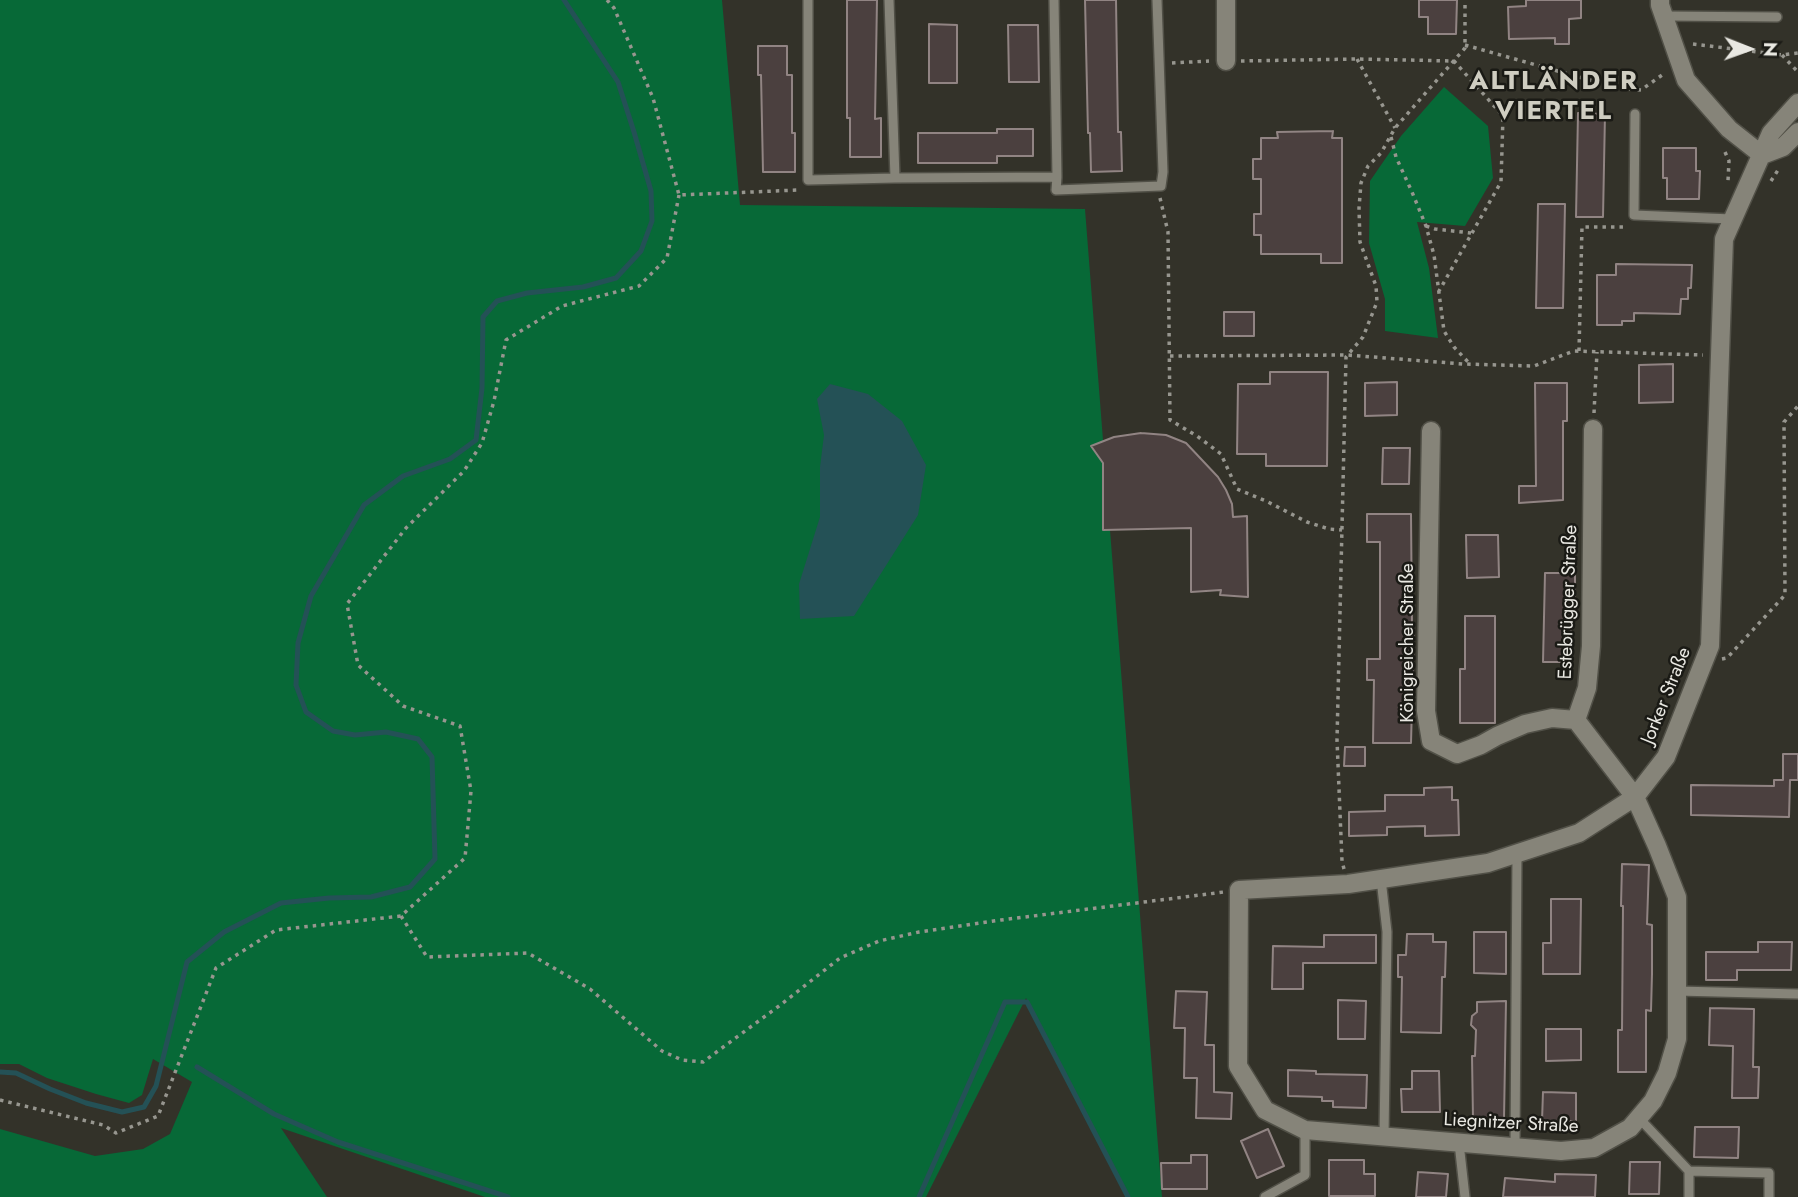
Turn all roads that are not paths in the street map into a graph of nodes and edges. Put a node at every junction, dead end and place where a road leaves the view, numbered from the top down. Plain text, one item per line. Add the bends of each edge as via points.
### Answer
1 (808, 0) edge
2 (889, 0) edge
3 (1054, 0) edge
4 (1157, 0) edge
5 (1226, 0) edge
6 (1662, 8) edge
7 (1777, 17) dead end
8 (1226, 61) road end
9 (1798, 103) edge
10 (1635, 114) dead end
11 (1798, 132) edge
12 (1762, 155) junction
13 (1057, 177) junction
14 (895, 178) junction
15 (1732, 219) junction
16 (1593, 429) road end
17 (1431, 431) dead end
18 (1576, 720) junction
19 (1635, 797) junction
20 (1517, 853) junction
21 (1381, 879) junction
22 (1239, 890) joint
23 (1677, 991) junction
24 (1798, 994) edge
25 (1639, 1118) junction
26 (1305, 1130) junction
27 (1384, 1136) junction
28 (1459, 1143) junction
29 (1515, 1147) junction
30 (1689, 1171) junction
31 (1265, 1197) edge
32 (1465, 1197) edge
33 (1689, 1197) edge
34 (1769, 1197) edge

1 - 14 lane via 808,180
2 - 14 lane
3 - 13 lane
4 - 13 lane via 1161,186 1056,190
5 - 8 street
6 - 7 lane
6 - 12 street via 1686,80 1729,129
9 - 12 street, Jorker Straße via 1771,133
10 - 15 lane via 1634,215
11 - 12 street via 1783,147
12 - 15 street, Jorker Straße
13 - 14 lane
15 - 19 street, Jorker Straße via 1724,239 1710,646 1666,757
16 - 18 street, Estebrügger Straße via 1591,646 1587,688
17 - 18 street, Königreicher Straße via 1426,711 1431,741 1457,754 1525,724 1552,718
18 - 19 street
19 - 20 street, Jorker Straße via 1579,833
19 - 23 street, Liegnitzer Straße via 1677,897
20 - 21 street, Jorker Straße via 1488,863
20 - 29 lane
21 - 22 street, Jorker Straße
21 - 27 lane via 1387,932
22 - 26 street, Liegnitzer Straße via 1238,1066 1265,1110
23 - 24 lane
23 - 25 street, Liegnitzer Straße via 1677,1039 1667,1073
25 - 29 street, Liegnitzer Straße via 1594,1148
25 - 30 lane
26 - 27 street, Liegnitzer Straße
26 - 31 lane via 1305,1175
27 - 28 street, Liegnitzer Straße
28 - 29 street, Liegnitzer Straße
28 - 32 lane
30 - 33 lane
30 - 34 lane via 1769,1173

